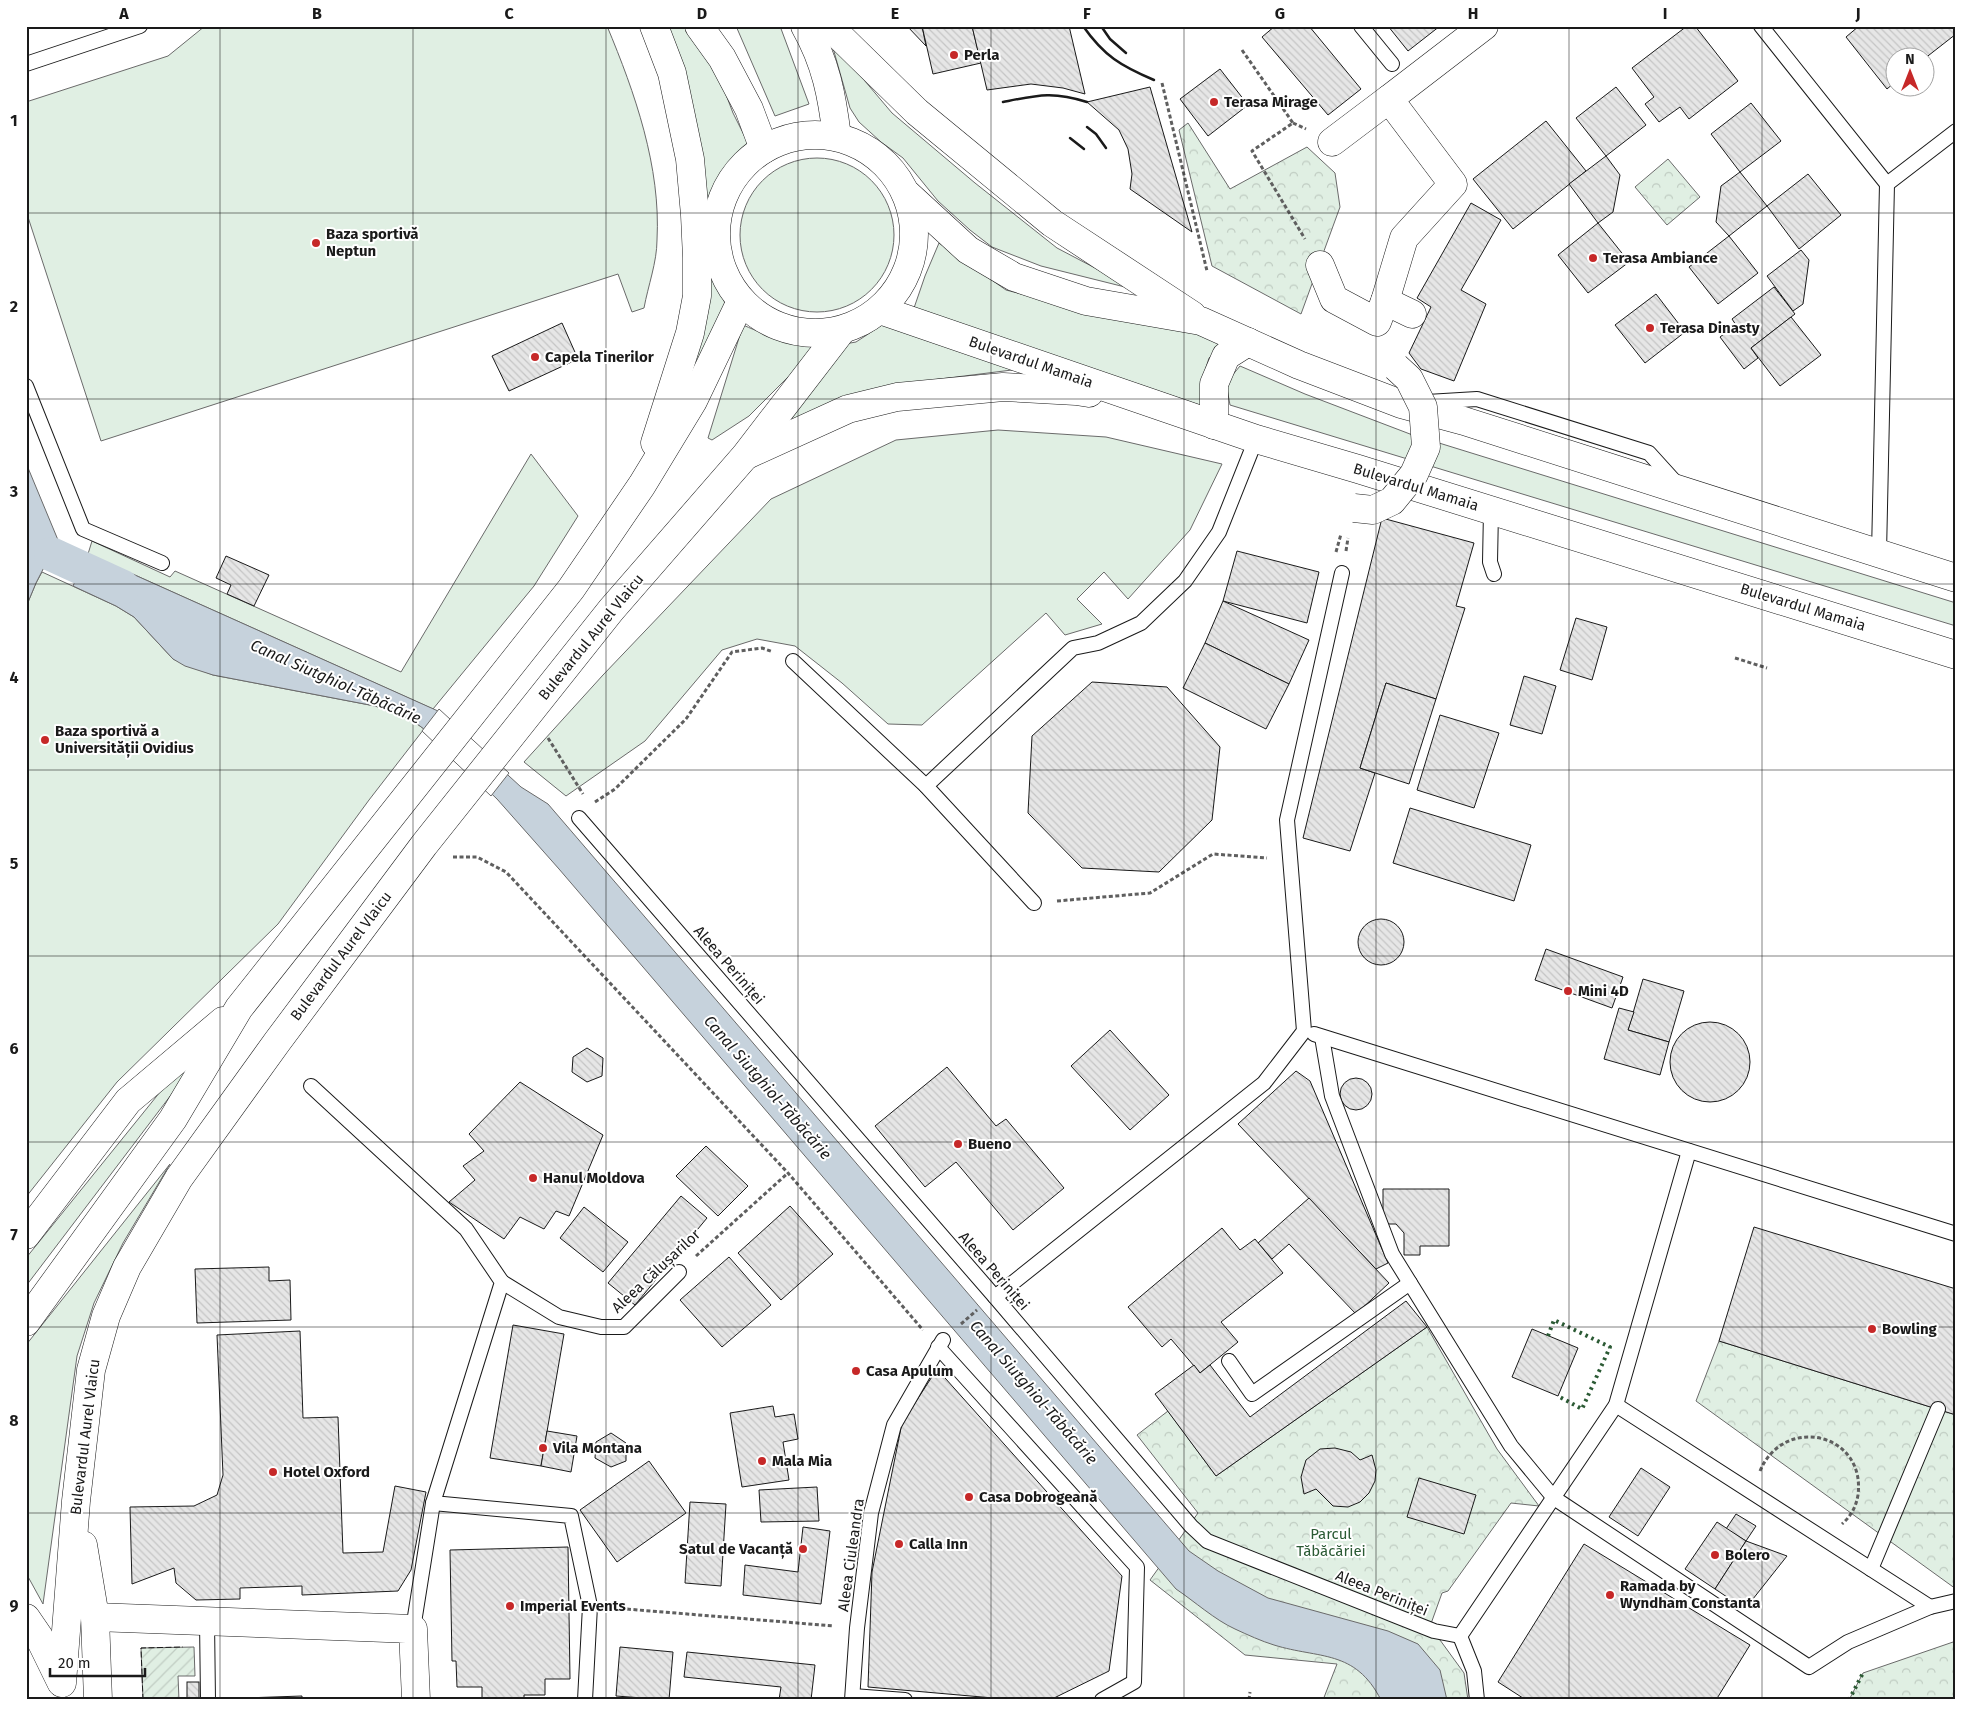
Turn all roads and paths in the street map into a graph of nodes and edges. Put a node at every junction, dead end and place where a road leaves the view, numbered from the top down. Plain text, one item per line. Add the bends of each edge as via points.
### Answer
1 (140, 26) edge
2 (654, 26) edge
3 (699, 26) edge
4 (805, 26) edge
5 (829, 26) edge
6 (1360, 26) edge
7 (1484, 26) edge
8 (1761, 26) edge
9 (1242, 50) dead end
10 (26, 64) edge
11 (1392, 64) dead end
12 (1162, 83) dead end
13 (1389, 99) junction
14 (1956, 131) edge
15 (837, 137) junction
16 (1332, 142) dead end
17 (764, 149) junction
18 (1887, 184) junction
19 (907, 194) junction
20 (1320, 265) joint
21 (1208, 271) dead end
22 (741, 301) junction
23 (1385, 301) junction
24 (880, 310) junction
25 (1412, 314) dead end
26 (1201, 321) junction
27 (842, 330) junction
28 (1248, 342) junction
29 (1396, 367) dead end
30 (26, 386) edge
31 (1214, 425) junction
32 (1256, 439) junction
33 (745, 456) junction
34 (642, 485) junction
35 (1354, 508) joint
36 (1491, 511) junction
37 (1879, 553) junction
38 (162, 563) dead end
39 (1342, 573) joint
40 (1494, 574) dead end
41 (1956, 578) edge
42 (1956, 655) edge
43 (1735, 658) dead end
44 (794, 661) joint
45 (1767, 668) dead end
46 (546, 735) dead end
47 (926, 786) junction
48 (590, 805) junction
49 (580, 818) joint
50 (448, 856) dead end
51 (1290, 860) junction
52 (1034, 903) joint
53 (239, 1008) junction
54 (1304, 1031) junction
55 (1322, 1037) junction
56 (311, 1086) dead end
57 (1689, 1151) junction
58 (788, 1172) junction
59 (1956, 1234) edge
60 (26, 1235) edge
61 (679, 1272) joint
62 (502, 1282) junction
63 (1410, 1283) junction
64 (995, 1297) junction
65 (982, 1306) dead end
66 (26, 1322) edge
67 (960, 1325) dead end
68 (941, 1344) junction
69 (1229, 1360) dead end
70 (1616, 1405) junction
71 (1938, 1409) dead end
72 (1757, 1496) junction
73 (1554, 1498) junction
74 (76, 1501) junction
75 (432, 1503) junction
76 (1820, 1536) junction
77 (1871, 1569) junction
78 (1956, 1601) edge
79 (590, 1606) junction
80 (1930, 1607) junction
81 (95, 1617) junction
82 (26, 1618) edge
83 (207, 1621) junction
84 (813, 1624) dead end
85 (413, 1629) junction
86 (1460, 1636) junction
87 (62, 1691) edge
88 (1250, 1692) dead end
89 (852, 1698) edge
90 (98, 1700) edge
91 (208, 1700) edge
92 (416, 1700) edge
93 (585, 1700) edge
94 (905, 1700) edge
95 (1102, 1700) edge
96 (1249, 1700) edge
97 (1477, 1700) edge

1 - 10 lane
2 - 34 main road via 672,73 690,159 695,215 696,296 690,333
3 - 17 main road via 722,58 749,109
4 - 15 main road via 817,46 832,96
5 - 26 main road via 917,112 1052,224
6 - 11 lane
7 - 13 main road
8 - 18 lane
9 - 20 path via 1293,123 1252,151
12 - 21 path
13 - 16 main road
13 - 23 main road via 1452,184 1404,238
14 - 18 lane
15 - 17 main road via 812,135 787,139
15 - 19 main road via 859,145 879,158 895,174
17 - 22 main road via 744,165 729,184 719,208 716,232 718,257 727,280
18 - 37 lane
19 - 24 main road via 914,219 915,244 909,269 897,291
19 - 26 main road via 968,250 1014,277 1086,301
20 - 23 main road via 1334,299 1377,322
22 - 27 main road via 779,327 801,333 824,334
22 - 34 main road via 693,401
23 - 25 main road
24 - 27 main road
24 - 31 main road, Bulevardul Mamaia
26 - 28 main road
27 - 33 main road, Bulevardul Aurel Vlaicu
28 - 31 main road via 1226,356 1214,384
28 - 37 main road via 1401,404
29 - 35 main road, bridge via 1409,379 1423,407 1426,447 1414,474 1392,501 1373,510
30 - 38 lane via 83,530
31 - 32 main road, Bulevardul Mamaia
32 - 33 main road via 1140,404 1076,391 1003,387 897,397 848,409
32 - 36 main road, Bulevardul Mamaia
32 - 47 lane via 1219,532 1185,580 1141,623 1098,643 1073,648
33 - 74 main road, Bulevardul Aurel Vlaicu via 610,610 424,845 179,1178 127,1267 106,1316 91,1370
34 - 53 main road via 571,590
35 - 39 path
36 - 40 lane via 1490,562
36 - 42 main road, Bulevardul Mamaia
37 - 41 main road
39 - 51 lane via 1287,820
43 - 45 path
44 - 47 lane
44 - 48 path via 762,648 732,652 686,718 616,789
46 - 48 path
47 - 52 lane
48 - 49 path
49 - 64 lane, Aleea Periniței
50 - 58 path via 477,856 506,872
51 - 52 path via 1213,854 1150,893
51 - 54 lane
53 - 60 main road via 128,1101
53 - 66 main road via 173,1119
54 - 55 lane
54 - 64 lane via 1264,1084
55 - 57 lane
55 - 63 lane via 1332,1096 1392,1254
56 - 62 lane, Aleea Călușarilor via 466,1229
57 - 59 lane
57 - 70 lane
58 - 61 path, Aleea Călușarilor
58 - 68 path
61 - 62 lane, Aleea Călușarilor via 624,1327 601,1327 559,1317
62 - 75 lane
63 - 69 lane via 1252,1394
63 - 73 lane via 1511,1446
64 - 86 lane, Aleea Periniței via 1207,1541 1434,1631
65 - 67 path
68 - 89 lane, Aleea Ciuleandra via 894,1425 871,1513
68 - 95 lane via 1137,1567 1134,1682
70 - 72 lane
70 - 73 lane
71 - 77 lane
72 - 76 lane
72 - 76 path via 1758,1475 1776,1447 1805,1436 1821,1437 1836,1444 1848,1454 1856,1468 1857,1502 1849,1518 1836,1530
73 - 80 lane via 1809,1666 1848,1642
73 - 86 lane
74 - 81 main road
74 - 87 main road, Bulevardul Aurel Vlaicu
75 - 79 lane via 571,1516
75 - 85 lane
76 - 77 lane
77 - 80 lane
78 - 80 lane
79 - 84 path
79 - 93 lane
81 - 83 main road
81 - 90 main road
82 - 87 main road via 39,1637
83 - 85 main road
83 - 91 lane
85 - 92 main road
86 - 97 lane via 1474,1671
88 - 96 path
89 - 94 lane

